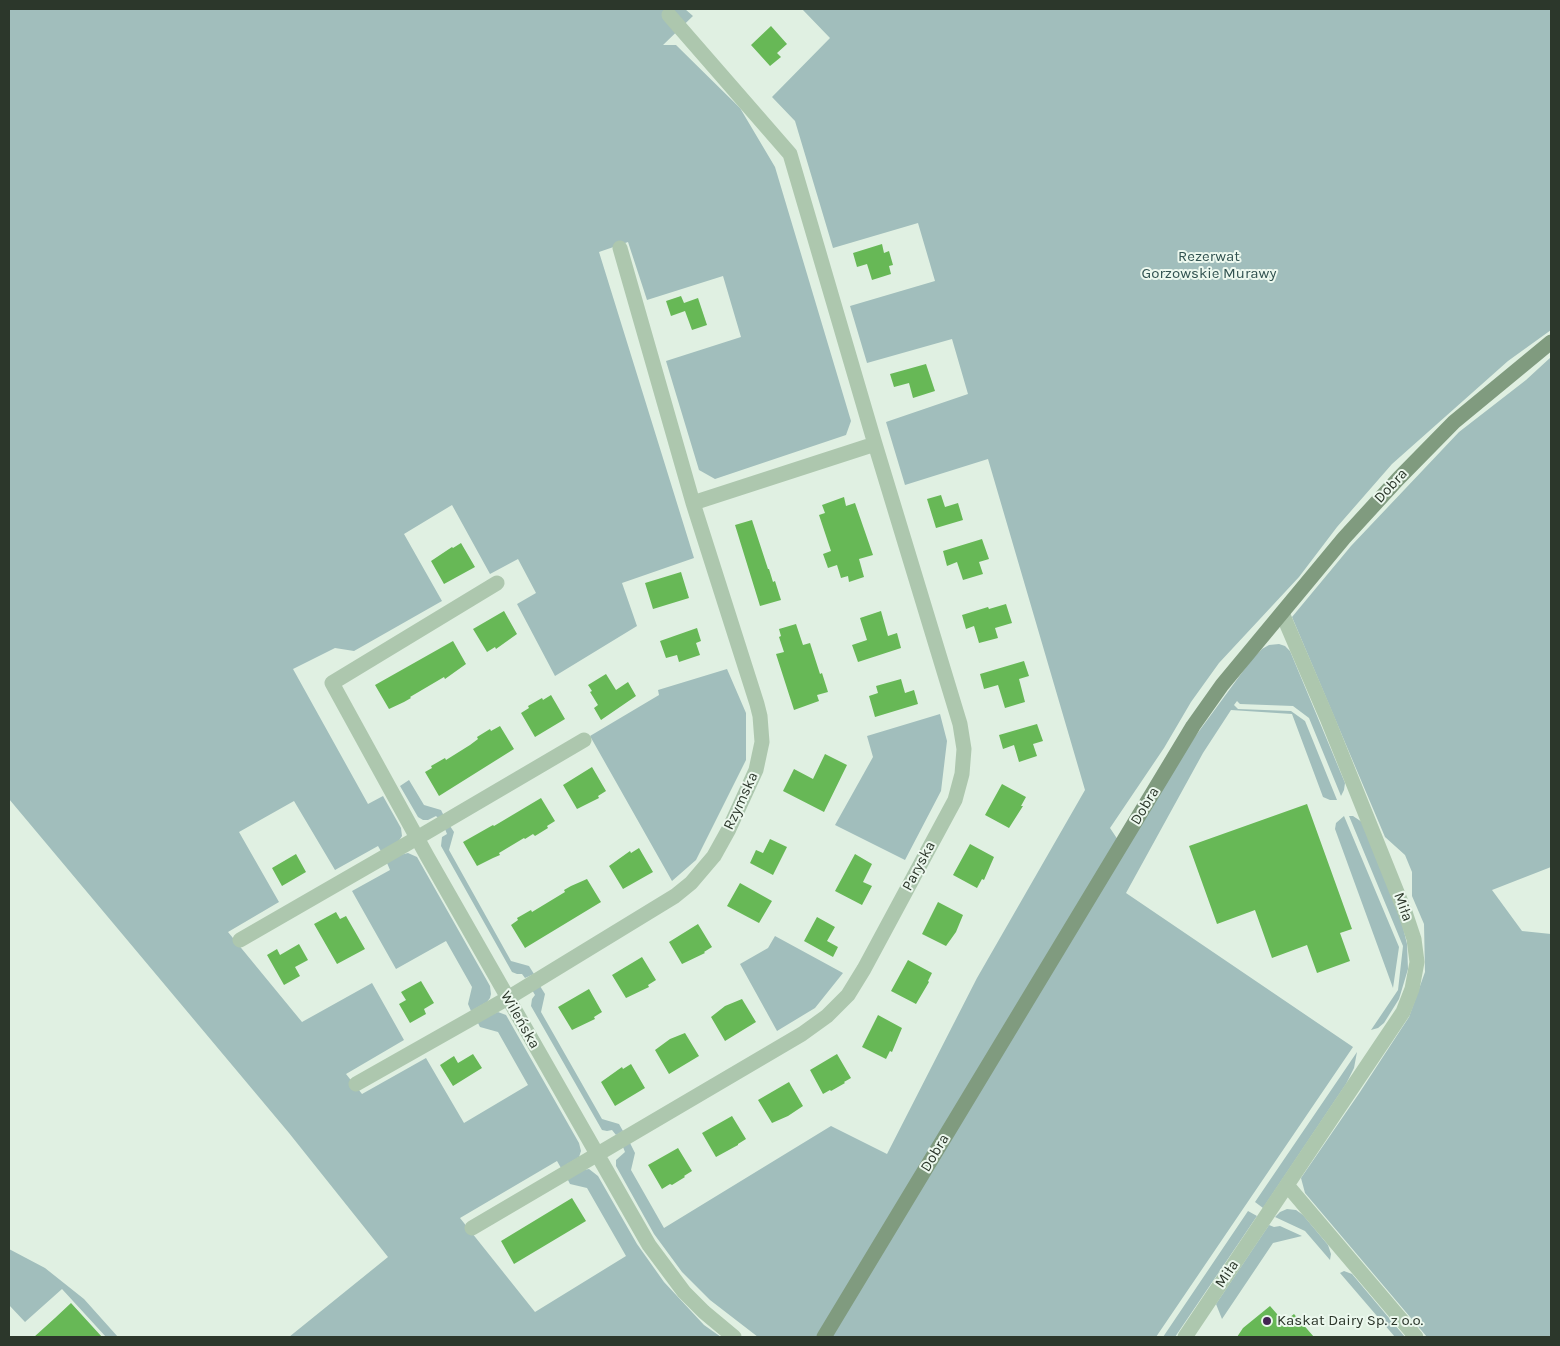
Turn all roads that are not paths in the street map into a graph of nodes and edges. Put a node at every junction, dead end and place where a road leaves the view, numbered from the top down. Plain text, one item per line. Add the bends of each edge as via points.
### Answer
1 (669, 15) dead end
2 (620, 248) dead end
3 (1551, 342) edge
4 (875, 444) junction
5 (693, 503) junction
6 (497, 583) dead end
7 (1282, 613) junction
8 (584, 740) dead end
9 (417, 838) junction
10 (240, 940) dead end
11 (508, 998) junction
12 (356, 1084) dead end
13 (596, 1154) junction
14 (1287, 1185) junction
15 (472, 1228) dead end
16 (734, 1337) edge
17 (824, 1337) edge
18 (1185, 1337) edge
19 (1416, 1337) edge

1 - 4 street, Paryska via 790,154
2 - 5 street, Rzymska
3 - 7 street, Dobra via 1425,450 1344,538
4 - 5 street
4 - 13 street, Paryska via 963,736 964,761 954,800 857,982 839,1006 815,1026
5 - 11 street, Rzymska via 760,716 762,742 751,783 714,856 690,883 668,902
6 - 9 street, Wileńska via 332,683
7 - 14 street, Miła via 1405,912 1417,962 1403,1012
7 - 17 street, Dobra via 1193,726
8 - 9 street
9 - 10 street
9 - 11 street, Wileńska
11 - 12 street, Rzymska
11 - 13 street, Wileńska
13 - 15 street, Paryska
13 - 16 street, Wileńska via 649,1246 666,1269 704,1312
14 - 18 street, Miła
14 - 19 street

